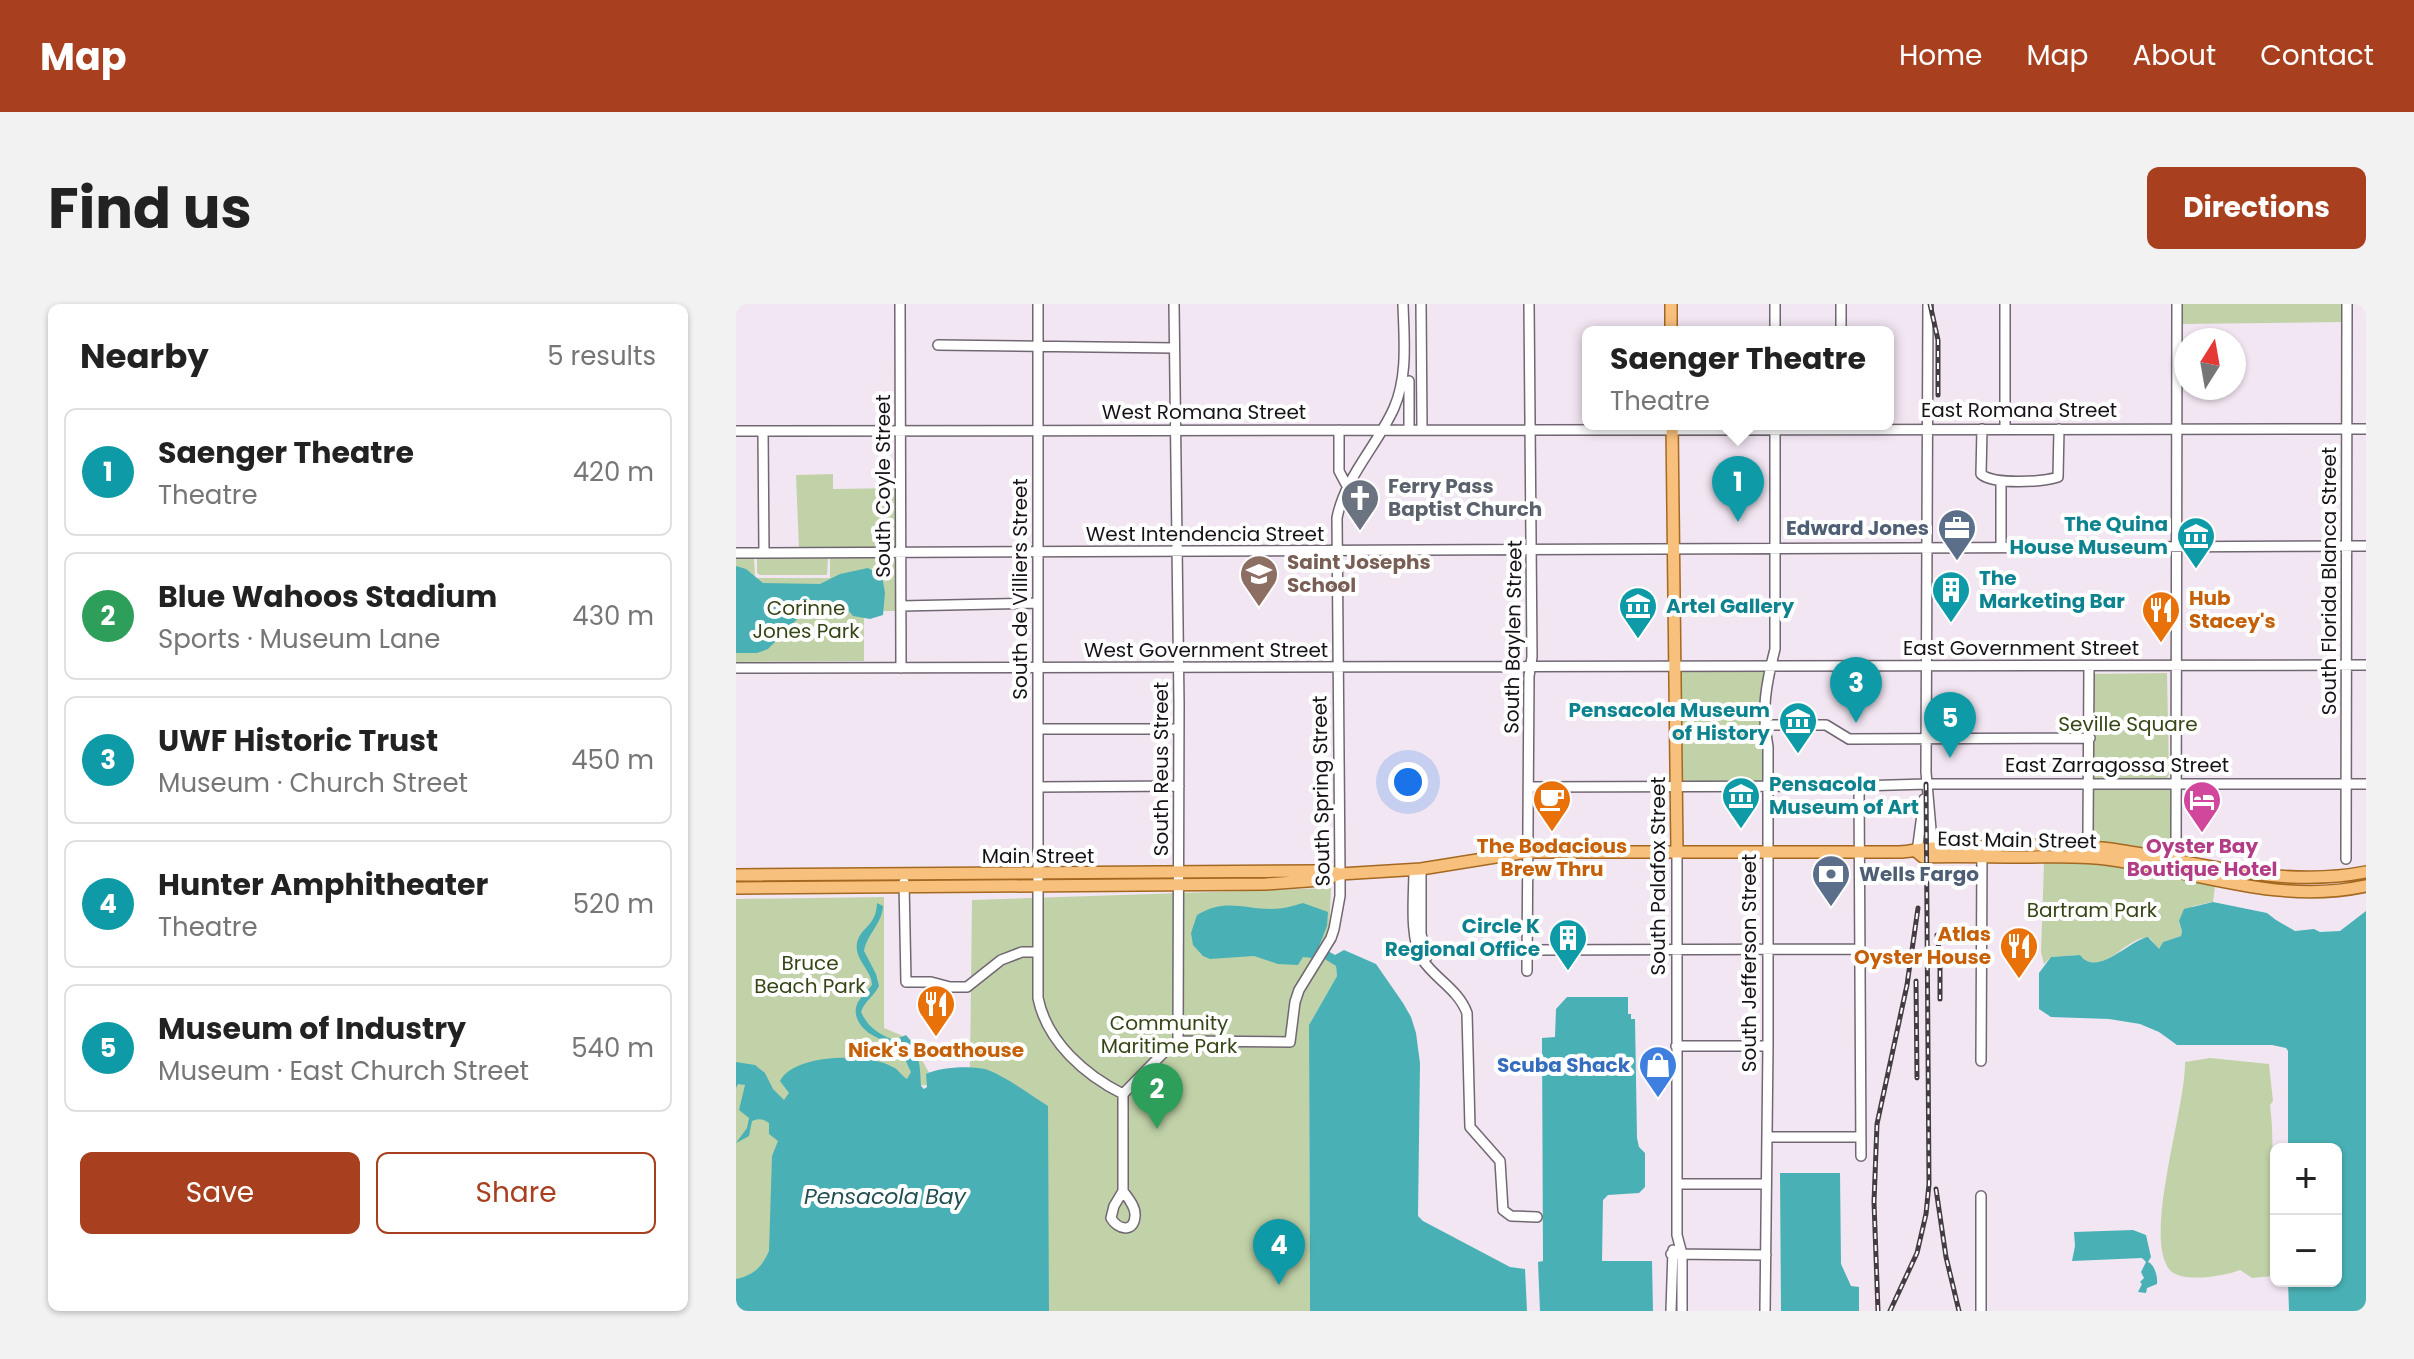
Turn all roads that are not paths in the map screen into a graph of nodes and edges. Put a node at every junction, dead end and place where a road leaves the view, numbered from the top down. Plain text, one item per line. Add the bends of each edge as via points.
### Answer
1 (900, 304) edge
2 (1038, 304) edge
3 (1174, 304) edge
4 (1529, 304) edge
5 (1671, 304) edge
6 (1775, 304) edge
7 (1841, 304) edge
8 (1928, 304) edge
9 (2005, 304) edge
10 (2177, 304) edge
11 (2347, 304) edge
12 (1403, 308) edge
13 (1421, 308) edge
14 (1671, 326) edge
15 (1775, 326) edge
16 (1841, 326) edge
17 (938, 345) dead end
18 (1038, 346) junction
19 (1174, 348) junction
20 (1406, 380) junction
21 (1422, 381) junction
22 (1894, 427) edge
23 (1582, 428) edge
24 (1927, 428) junction
25 (1422, 429) junction
26 (1530, 429) junction
27 (1982, 429) junction
28 (2005, 429) junction
29 (2059, 429) junction
30 (2177, 429) junction
31 (2348, 429) junction
32 (2366, 429) edge
33 (1038, 430) junction
34 (1175, 430) junction
35 (1339, 430) junction
36 (1382, 430) junction
37 (1409, 430) junction
38 (1672, 430) edge
39 (1776, 430) edge
40 (736, 431) edge
41 (763, 431) junction
42 (900, 431) junction
43 (2001, 481) junction
44 (1348, 488) junction
45 (2001, 546) junction
46 (2177, 546) junction
47 (2348, 546) junction
48 (2366, 546) edge
49 (1674, 547) junction
50 (1776, 547) junction
51 (1927, 547) junction
52 (1532, 548) junction
53 (1176, 552) junction
54 (1337, 552) junction
55 (736, 553) edge
56 (764, 553) junction
57 (901, 553) junction
58 (1038, 553) junction
59 (1038, 603) junction
60 (901, 606) junction
61 (2177, 665) junction
62 (2347, 665) junction
63 (2366, 665) edge
64 (1926, 666) junction
65 (2089, 666) junction
66 (1178, 667) junction
67 (1531, 667) junction
68 (1676, 667) junction
69 (1770, 667) junction
70 (736, 668) edge
71 (901, 668) junction
72 (1038, 668) junction
73 (1337, 668) junction
74 (1765, 725) junction
75 (1038, 729) junction
76 (1179, 729) junction
77 (2090, 738) junction
78 (1926, 739) junction
79 (2176, 783) junction
80 (1926, 784) junction
81 (2089, 784) junction
82 (2347, 784) junction
83 (2366, 784) edge
84 (1179, 786) junction
85 (1676, 786) junction
86 (1767, 786) junction
87 (1859, 786) junction
88 (1038, 787) junction
89 (1530, 787) junction
90 (2088, 833) dead end
91 (1527, 852) junction
92 (1677, 852) junction
93 (1767, 852) junction
94 (1917, 852) junction
95 (1933, 852) junction
96 (1982, 852) junction
97 (1860, 853) junction
98 (2346, 859) dead end
99 (2176, 866) junction
100 (1418, 870) junction
101 (1340, 874) junction
102 (2356, 874) edge
103 (736, 875) edge
104 (1179, 879) junction
105 (1038, 880) junction
106 (904, 881) junction
107 (2362, 887) edge
108 (736, 888) edge
109 (1768, 949) junction
110 (1859, 949) junction
111 (1527, 950) junction
112 (1676, 950) junction
113 (1038, 952) junction
114 (1527, 971) dead end
115 (1178, 1041) junction
116 (1676, 1046) junction
117 (1768, 1046) junction
118 (1981, 1061) dead end
119 (1123, 1094) junction
120 (1767, 1137) junction
121 (1861, 1137) junction
122 (1861, 1156) dead end
123 (1677, 1184) junction
124 (1766, 1184) junction
125 (1123, 1191) dead end
126 (1981, 1196) dead end
127 (1537, 1217) dead end
128 (1677, 1254) junction
129 (1766, 1255) junction
130 (1671, 1311) edge
131 (1682, 1311) edge
132 (1765, 1311) edge
133 (1981, 1311) edge

1 - 42 street, South Coyle Street
2 - 18 street, South de Villiers Street
3 - 19 street, South Reus Street
4 - 26 street, South Baylen Street
5 - 14 main road
6 - 15 street
7 - 16 street
8 - 24 street
9 - 28 street
10 - 30 street
11 - 31 street, South Florida Blanca Street
12 - 13 street
12 - 20 street, South Spring Street
13 - 21 street
17 - 18 street
18 - 19 street
18 - 33 street, South de Villiers Street
19 - 34 street, South Reus Street
20 - 21 street
20 - 36 street, South Spring Street
20 - 37 street, South Spring Street
21 - 25 street
22 - 24 street, East Romana Street
23 - 26 street, West Romana Street
24 - 27 street, East Romana Street
24 - 51 street
25 - 26 street, West Romana Street
25 - 37 street, West Romana Street
26 - 52 street, South Baylen Street
27 - 28 street, East Romana Street
27 - 43 street via 1981,474
28 - 29 street, East Romana Street
29 - 30 street, East Romana Street
29 - 43 street via 2058,477
30 - 31 street, East Romana Street
30 - 46 street
31 - 32 street, East Romana Street
31 - 47 street, South Florida Blanca Street
33 - 34 street, West Romana Street
33 - 42 street, West Romana Street
33 - 58 street, South de Villiers Street
34 - 35 street, West Romana Street
34 - 53 street, South Reus Street
35 - 36 street, West Romana Street
35 - 44 street via 1339,471
36 - 37 street, West Romana Street
36 - 44 street, South Spring Street
38 - 49 main road, South Palafox Street
39 - 50 street, South Jefferson Street
40 - 41 street, West Romana Street
41 - 42 street, West Romana Street
41 - 56 street
42 - 57 street, South Coyle Street
43 - 45 street
44 - 54 street, South Spring Street via 1337,518
45 - 46 street, West Intendencia Street
45 - 51 street, West Intendencia Street
46 - 47 street, West Intendencia Street
46 - 61 street
47 - 48 street, West Intendencia Street
47 - 62 street, South Florida Blanca Street
49 - 50 street, West Intendencia Street
49 - 52 street, West Intendencia Street
49 - 68 main road, South Palafox Street
50 - 51 street, West Intendencia Street
50 - 69 street, South Jefferson Street via 1775,649
51 - 64 street
52 - 54 street, West Intendencia Street
52 - 67 street, South Baylen Street
53 - 54 street, West Intendencia Street
53 - 58 street, West Intendencia Street
53 - 66 street, South Reus Street
54 - 73 street, South Spring Street
55 - 56 street, West Intendencia Street
56 - 57 street, West Intendencia Street
57 - 58 street, West Intendencia Street
57 - 60 street, South Coyle Street
58 - 59 street, South de Villiers Street
59 - 60 street
59 - 72 street, South de Villiers Street
60 - 71 street, South Coyle Street
61 - 62 street, East Government Street
61 - 65 street, East Government Street
61 - 79 street
62 - 63 street, East Government Street
62 - 82 street, South Florida Blanca Street
64 - 65 street, East Government Street
64 - 69 street, East Government Street
64 - 78 street
65 - 77 street
66 - 72 street, West Government Street
66 - 73 street, West Government Street
66 - 76 street, South Reus Street
67 - 68 street, West Government Street
67 - 73 street, West Government Street
67 - 89 street, South Baylen Street
68 - 69 street, East Government Street
68 - 85 main road, South Palafox Street
69 - 74 street, South Jefferson Street
70 - 71 street, West Government Street
71 - 72 street, West Government Street
72 - 75 street, South de Villiers Street
73 - 101 street, South Spring Street
74 - 78 street via 1826,725 1849,739
74 - 86 street, South Jefferson Street
75 - 76 street
75 - 88 street, South de Villiers Street
76 - 84 street, South Reus Street
77 - 78 street
77 - 81 street
78 - 80 street
79 - 81 street, East Zarragossa Street
79 - 82 street, East Zarragossa Street
79 - 99 street
80 - 81 street, East Zarragossa Street
80 - 87 street, East Zarragossa Street
80 - 94 street
80 - 95 street
81 - 90 street
82 - 83 street, East Zarragossa Street
82 - 98 street, South Florida Blanca Street
84 - 88 street
84 - 104 street, South Reus Street
85 - 86 street, East Zarragossa Street
85 - 89 street, East Zarragossa Street
85 - 92 main road, South Palafox Street
86 - 87 street, East Zarragossa Street
86 - 93 street, South Jefferson Street
87 - 97 street
88 - 105 street, South de Villiers Street
89 - 91 street, South Baylen Street
91 - 92 main road, Main Street
91 - 100 main road, Main Street
91 - 111 street, South Baylen Street
92 - 93 main road, East Main Street
92 - 112 street, South Palafox Street
93 - 97 main road, East Main Street
93 - 109 street, South Jefferson Street
94 - 95 main road, East Main Street via 1923,857
94 - 97 main road, East Main Street
95 - 96 main road, East Main Street
96 - 99 main road, East Main Street
96 - 118 street
97 - 110 street
99 - 102 main road, East Main Street via 2317,879
99 - 107 main road, East Main Street via 2274,891
100 - 101 main road, Main Street
100 - 127 street via 1422,958 1467,1013 1469,1124 1500,1161 1503,1210 1509,1216
101 - 104 main road, Main Street
101 - 115 street, South Spring Street via 1331,938 1299,990 1290,1042
102 - 107 street
103 - 106 main road, Main Street
104 - 105 main road, Main Street
104 - 115 street, South Reus Street
105 - 106 main road, Main Street
105 - 113 street, South de Villiers Street
106 - 108 main road
106 - 113 street via 906,982 967,987 1001,960
109 - 110 street
109 - 112 street
109 - 117 street, South Jefferson Street
110 - 121 street
111 - 112 street
111 - 114 street, South Baylen Street
112 - 116 street, South Palafox Street
113 - 119 street, South de Villiers Street via 1038,998 1051,1033 1092,1076
115 - 119 street
116 - 117 street
116 - 123 street, South Palafox Street
117 - 120 street, South Jefferson Street
119 - 125 street
120 - 121 street
120 - 124 street, South Jefferson Street
121 - 122 street
123 - 124 street
123 - 128 street, South Palafox Street
124 - 129 street, South Jefferson Street
126 - 133 street
128 - 129 street
128 - 130 street, South Palafox Street
128 - 131 street, South Palafox Street
129 - 132 street, South Jefferson Street

